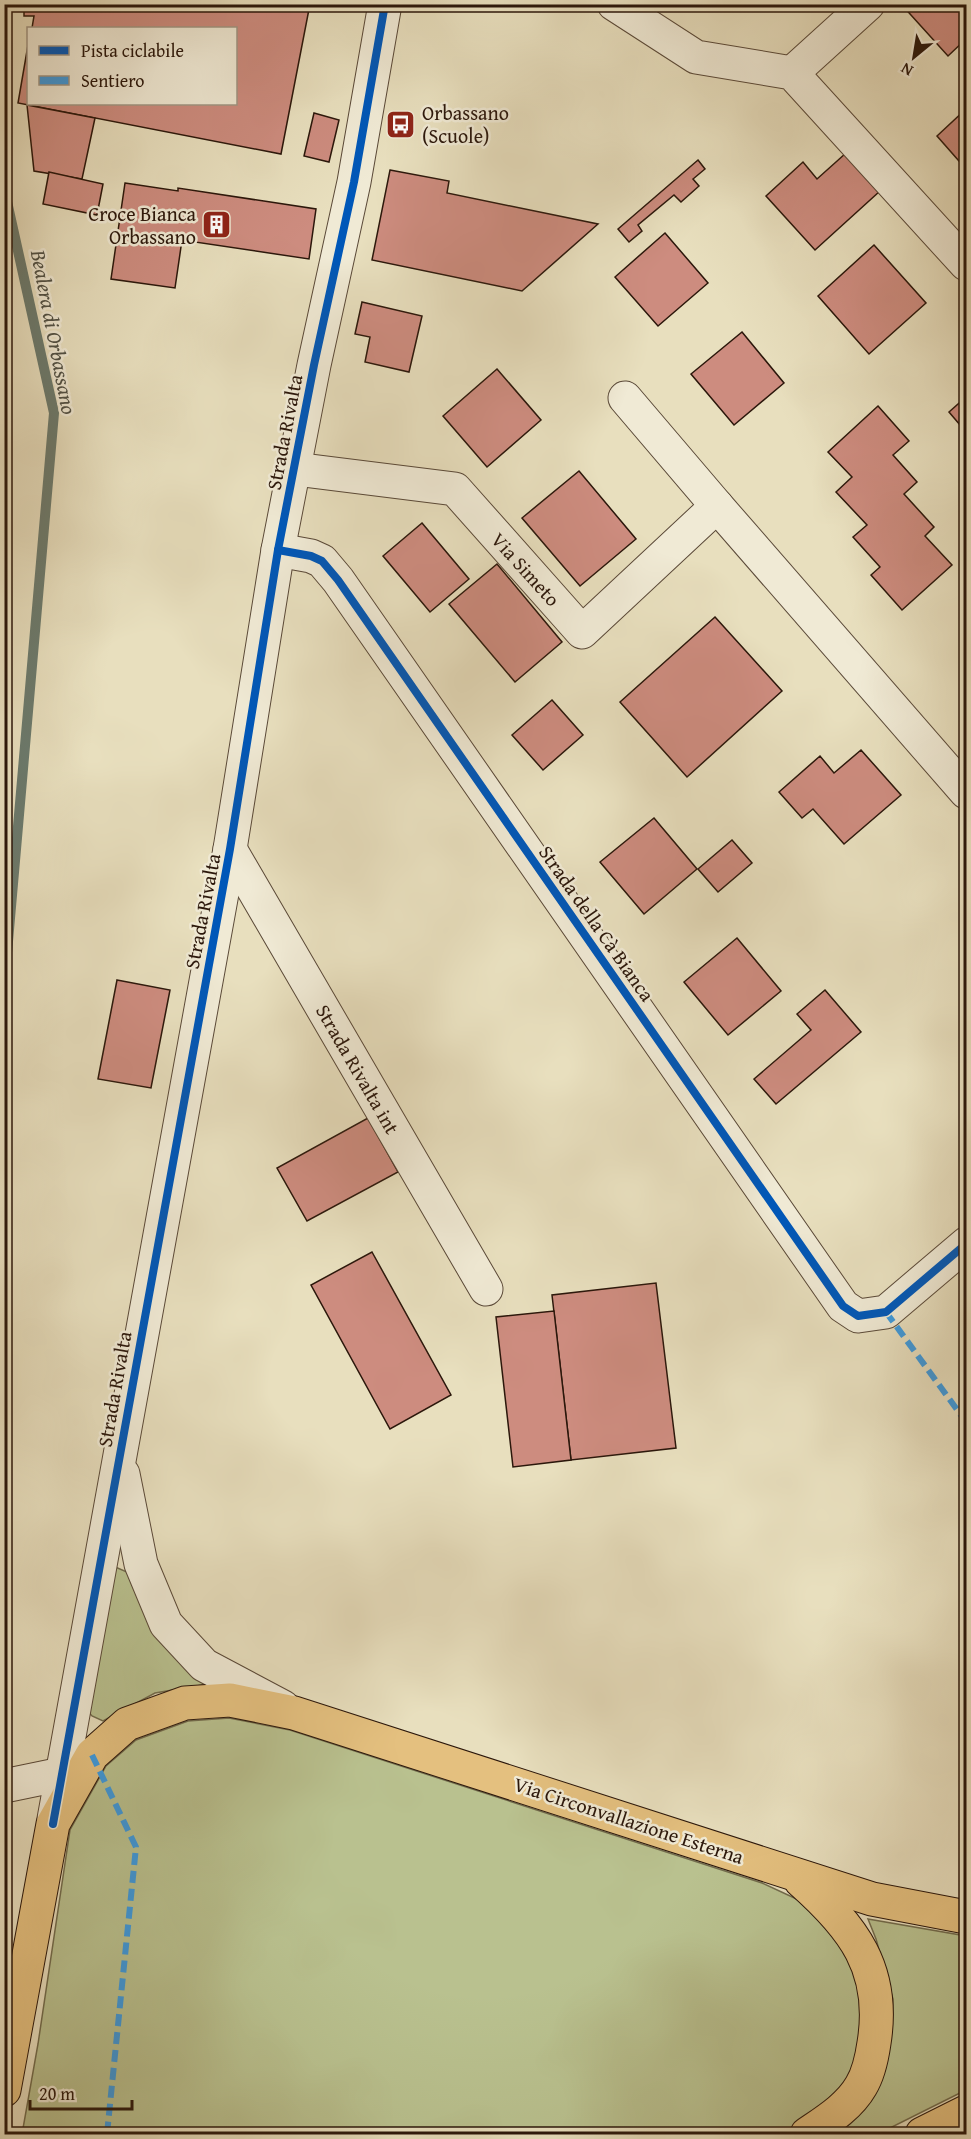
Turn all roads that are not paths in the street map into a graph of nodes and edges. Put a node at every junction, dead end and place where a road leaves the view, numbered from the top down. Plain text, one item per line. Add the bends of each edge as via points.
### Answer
1 (385, 4) edge
2 (614, 4) edge
3 (868, 4) edge
4 (792, 73) junction
5 (966, 264) edge
6 (626, 398) dead end
7 (295, 469) junction
8 (717, 506) junction
9 (278, 550) junction
10 (966, 792) edge
11 (230, 849) junction
12 (966, 1244) edge
13 (486, 1289) dead end
14 (119, 1455) junction
15 (294, 1713) junction
16 (62, 1774) junction
17 (4, 1786) edge
18 (53, 1824) junction
19 (793, 1873) junction
20 (966, 1917) edge
21 (4, 2090) edge
22 (966, 2112) edge
23 (807, 2134) edge
24 (922, 2134) edge

1 - 7 street, Strada Rivalta via 354,182
2 - 4 street via 696,57
3 - 4 street
4 - 5 street
6 - 8 street
7 - 8 street, Via Simeto via 455,489 582,632
7 - 9 street, Strada Rivalta
8 - 10 street
9 - 11 street, Strada Rivalta
9 - 12 street, Strada della Cà Bianca via 322,561 338,580 843,1306 858,1316 886,1312
11 - 13 street, Strada Rivalta int
11 - 14 street, Strada Rivalta
14 - 15 street, Strada Rivalta via 141,1564 166,1624 204,1665
14 - 16 street, Strada Rivalta
15 - 18 main road, Via Circonvallazione Esterna via 230,1700 184,1703 127,1724 92,1755
15 - 19 main road, Via Circonvallazione Esterna
16 - 17 street
16 - 18 street, Strada Rivalta
18 - 21 main road, Via Circonvallazione Esterna
19 - 20 main road, Via Circonvallazione Esterna via 872,1899
19 - 23 main road via 829,1905 854,1935 869,1965 877,2000 872,2059 861,2086 845,2106
22 - 24 main road

